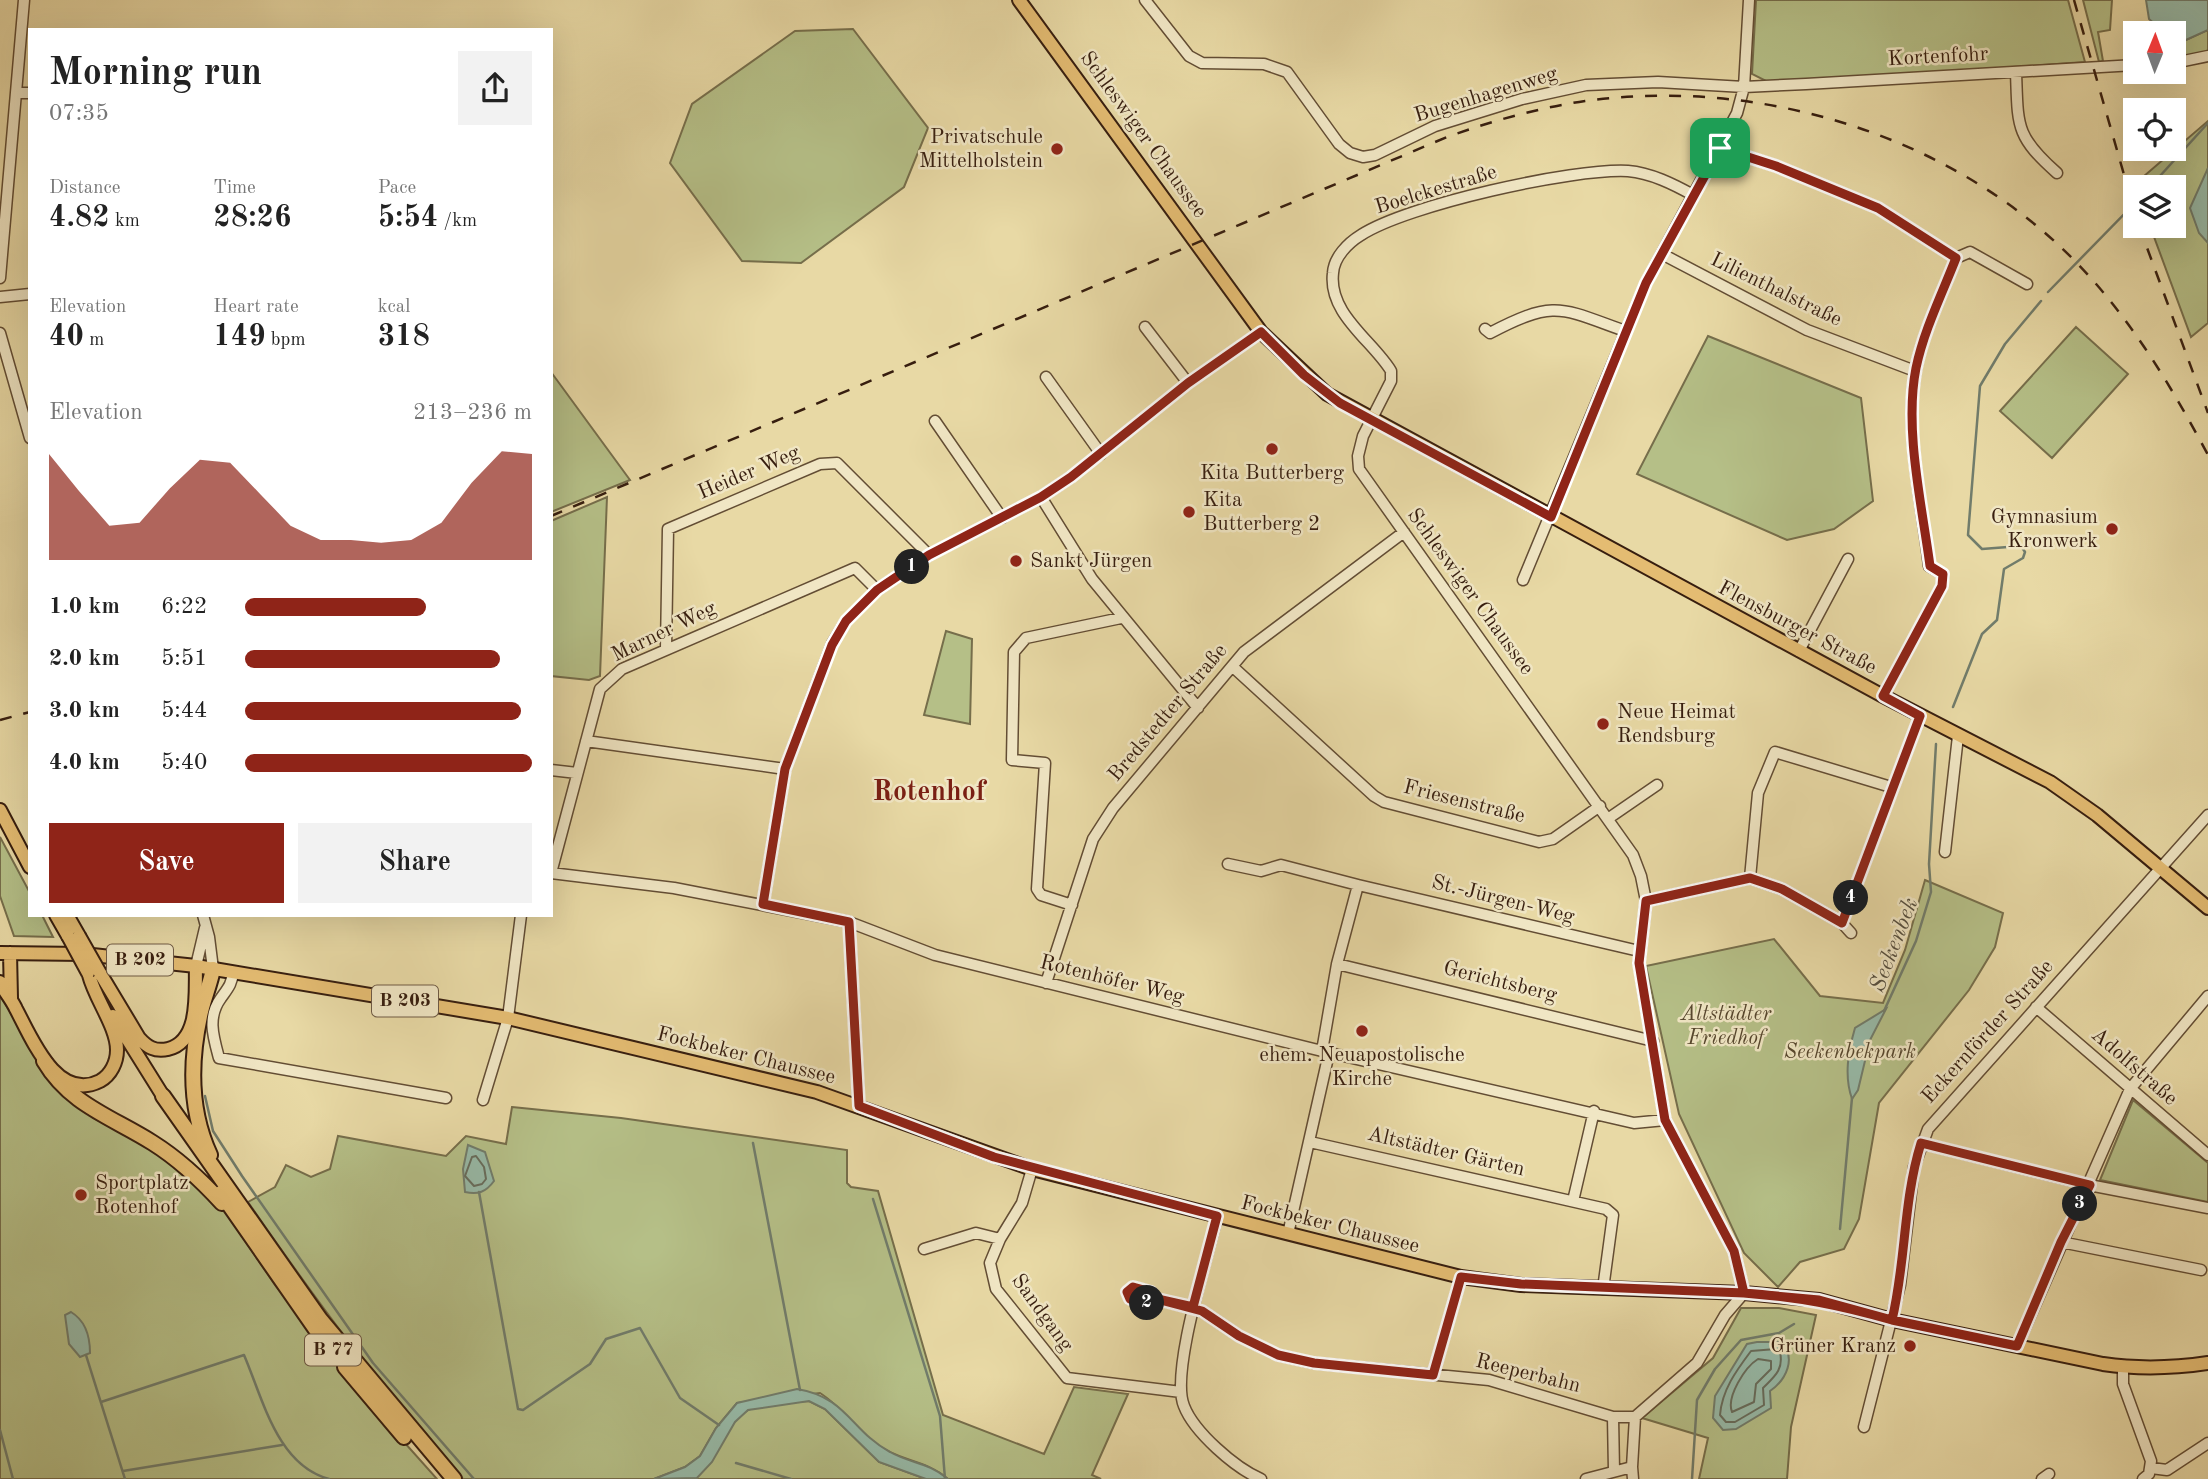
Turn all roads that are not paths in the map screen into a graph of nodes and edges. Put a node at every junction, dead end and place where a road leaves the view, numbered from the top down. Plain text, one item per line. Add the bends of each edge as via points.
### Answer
1 (24, 0) edge
2 (1019, 0) edge
3 (1145, 0) edge
4 (1749, 0) edge
5 (2208, 56) edge
6 (2186, 61) edge
7 (2123, 66) edge
8 (2016, 72) junction
9 (1744, 86) junction
10 (16, 93) junction
11 (28, 93) edge
12 (1720, 148) junction
13 (2057, 173) dead end
14 (1693, 195) junction
15 (1661, 254) junction
16 (1956, 258) junction
17 (0, 267) edge
18 (0, 278) edge
19 (2027, 284) dead end
20 (28, 294) edge
21 (0, 297) edge
22 (1145, 327) dead end
23 (1485, 329) dead end
24 (1625, 331) junction
25 (1261, 332) junction
26 (0, 333) edge
27 (0, 343) edge
28 (1915, 371) junction
29 (1046, 377) dead end
30 (1188, 383) junction
31 (1371, 419) junction
32 (935, 421) dead end
33 (28, 432) edge
34 (1101, 454) junction
35 (1041, 497) junction
36 (1551, 517) junction
37 (1002, 518) junction
38 (1404, 532) junction
39 (929, 555) junction
40 (1848, 559) dead end
41 (1523, 580) dead end
42 (877, 590) junction
43 (1121, 618) junction
44 (666, 648) junction
45 (1799, 651) junction
46 (1233, 667) junction
47 (1883, 696) junction
48 (1198, 708) junction
49 (1920, 716) junction
50 (1958, 736) junction
51 (586, 741) junction
52 (785, 769) junction
53 (553, 770) edge
54 (577, 773) junction
55 (1657, 785) dead end
56 (1891, 787) junction
57 (1600, 806) junction
58 (0, 810) edge
59 (2208, 815) edge
60 (1609, 818) junction
61 (18, 843) junction
62 (1945, 852) dead end
63 (28, 856) edge
64 (28, 863) edge
65 (1228, 864) dead end
66 (553, 865) edge
67 (2162, 868) junction
68 (553, 873) edge
69 (1750, 878) junction
70 (1358, 885) junction
71 (1646, 901) junction
72 (763, 904) junction
73 (1072, 905) junction
74 (2208, 908) edge
75 (58, 917) edge
76 (68, 917) edge
77 (203, 917) edge
78 (522, 917) edge
79 (849, 922) junction
80 (1842, 923) junction
81 (205, 929) junction
82 (1851, 933) dead end
83 (73, 936) junction
84 (1639, 951) junction
85 (5, 953) edge
86 (1337, 964) junction
87 (196, 966) junction
88 (213, 968) junction
89 (233, 972) junction
90 (92, 974) junction
91 (1046, 983) junction
92 (0, 984) edge
93 (2208, 996) edge
94 (11, 999) junction
95 (2036, 1007) junction
96 (508, 1018) junction
97 (1653, 1041) junction
98 (1325, 1052) junction
99 (44, 1061) junction
100 (2130, 1089) junction
101 (163, 1096) joint
102 (446, 1098) dead end
103 (483, 1100) dead end
104 (859, 1106) junction
105 (1594, 1111) junction
106 (1665, 1120) junction
107 (1310, 1142) junction
108 (1921, 1143) junction
109 (2206, 1148) edge
110 (1032, 1168) junction
111 (2090, 1185) junction
112 (1573, 1201) junction
113 (2208, 1208) edge
114 (236, 1210) junction
115 (1217, 1216) junction
116 (1288, 1234) junction
117 (1000, 1239) junction
118 (2061, 1242) junction
119 (924, 1249) dead end
120 (2201, 1270) dead end
121 (1461, 1277) junction
122 (1603, 1289) junction
123 (1744, 1293) junction
124 (1153, 1298) dead end
125 (1193, 1307) junction
126 (1892, 1320) junction
127 (2017, 1346) junction
128 (2208, 1363) edge
129 (2123, 1367) junction
130 (1433, 1375) junction
131 (1181, 1392) junction
132 (1613, 1417) junction
133 (1635, 1417) junction
134 (1864, 1427) dead end
135 (2208, 1443) edge
136 (1632, 1467) junction
137 (2151, 1468) junction
138 (1614, 1471) junction
139 (442, 1479) edge
140 (454, 1479) edge
141 (1261, 1479) edge
142 (1586, 1479) edge
143 (1633, 1479) edge
144 (2143, 1479) edge

1 - 10 street
2 - 25 main road, Schleswiger Chaussee
3 - 9 street, Bugenhagenweg via 1189,56 1202,63 1264,64 1287,72 1339,144 1363,157 1435,126 1587,85
4 - 9 street
5 - 6 street
7 - 8 street, Kortenfohr
8 - 9 street, Kortenfohr
8 - 13 street via 2022,133 2030,149
9 - 12 street
10 - 11 street
10 - 17 street
12 - 14 street
12 - 16 street via 1878,208
14 - 15 street
14 - 31 street, Boelckestraße via 1631,171 1578,174 1431,208 1362,234 1342,252 1333,273 1334,289 1348,317 1391,371 1391,381
15 - 24 street
15 - 28 street, Lilienthalstraße via 1807,330
16 - 19 street via 1970,252
16 - 28 street
17 - 18 street
20 - 21 street
22 - 30 street
23 - 24 street via 1490,333 1530,314 1559,309
24 - 36 street
25 - 30 street
25 - 31 main road, Schleswiger Chaussee via 1327,394
26 - 27 street
27 - 33 street
28 - 47 street via 1912,414 1930,566 1943,574 1942,586
29 - 34 street
30 - 34 street
31 - 36 main road, Flensburger Straße
31 - 38 street, Schleswiger Chaussee via 1359,446 1359,469
32 - 37 street
34 - 35 street
35 - 37 street
35 - 43 street via 1071,549
36 - 41 street
36 - 45 main road, Flensburger Straße
37 - 39 street
38 - 46 street, Bredstedter Straße via 1252,644
38 - 57 street, Schleswiger Chaussee
39 - 42 street
39 - 44 street, Heider Weg via 836,463 820,464 668,528
40 - 45 street
42 - 44 street, Marner Weg via 855,568
42 - 52 street via 846,621 832,645
43 - 48 street
43 - 73 street via 1026,638 1014,652 1012,760 1045,763 1037,889 1041,895
44 - 51 street, Marner Weg via 622,669 600,689
45 - 47 main road, Flensburger Straße
46 - 48 street, Bredstedter Straße
46 - 57 street, Friesenstraße via 1384,802 1539,842 1553,839
47 - 49 main road, Flensburger Straße
48 - 73 street, Bredstedter Straße via 1113,808 1093,839
49 - 50 main road, Flensburger Straße
49 - 56 street
50 - 62 street
50 - 67 main road, Flensburger Straße via 2050,782
51 - 52 street
51 - 54 street, Marner Weg
52 - 72 street
53 - 54 street
54 - 66 street, Marner Weg
55 - 60 street
56 - 69 street via 1775,752 1758,793
56 - 80 street
57 - 60 street, Schleswiger Chaussee
58 - 61 main road
59 - 67 street, Eckernförder Straße
60 - 71 street, Schleswiger Chaussee via 1633,855
61 - 63 main road
61 - 64 main road
65 - 70 street, St.-Jürgen-Weg via 1262,871 1281,865
67 - 74 main road, Flensburger Straße
67 - 95 street, Eckernförder Straße
68 - 72 street, Rotenhöfer Weg
69 - 71 street
69 - 80 street via 1782,889
70 - 84 street, St.-Jürgen-Weg
70 - 86 street
71 - 84 street, Schleswiger Chaussee
72 - 79 street, Rotenhöfer Weg
73 - 91 street, Bredstedter Straße
75 - 83 main road, B 77
76 - 83 main road
77 - 81 street
78 - 96 street
79 - 91 street, Rotenhöfer Weg via 935,955
79 - 104 street
80 - 82 street
81 - 87 street
81 - 88 street
83 - 90 main road, B 77, bridge
84 - 97 street, Schleswiger Chaussee
85 - 87 main road, Fockbeker Chaussee / B 202 via 83,954
85 - 94 main road
86 - 97 street, Gerichtsberg
86 - 98 street
87 - 88 main road, Fockbeker Chaussee / B 202
87 - 90 main road via 188,1034 175,1047 163,1050 153,1049 139,1038
88 - 89 main road, Fockbeker Chaussee / B 203
88 - 114 highway via 199,1018 194,1092 207,1148
89 - 96 main road, Fockbeker Chaussee / B 203
89 - 102 street via 213,1016 219,1058
90 - 99 main road via 95,997 116,1041 113,1067 99,1082 76,1084
90 - 101 main road, B 77
91 - 98 street, Rotenhöfer Weg
92 - 94 main road
93 - 100 street
94 - 99 main road
95 - 100 street, Adolfstraße
95 - 108 street, Eckernförder Straße via 1947,1104
96 - 103 street
96 - 104 main road, Fockbeker Chaussee / B 203
97 - 106 street, Schleswiger Chaussee
98 - 105 street, Rotenhöfer Weg
98 - 107 street
99 - 114 highway via 68,1093 186,1166
100 - 109 street, Adolfstraße
100 - 111 street
101 - 114 highway, B 77
104 - 110 main road, Fockbeker Chaussee / B 203
105 - 106 street, Rotenhöfer Weg via 1634,1123
105 - 112 street
106 - 123 street, Schleswiger Chaussee via 1734,1251
107 - 112 street, Altstädter Gärten
107 - 116 street
108 - 111 street
108 - 126 street, Eckernförder Straße
110 - 115 main road, Fockbeker Chaussee / B 203
110 - 117 street, Sandgang via 1022,1203
111 - 113 street
111 - 118 street
112 - 122 street, Altstädter Gärten via 1613,1215
114 - 139 highway, B 77 via 368,1396
114 - 140 highway, B 77 via 355,1364
115 - 116 main road, Fockbeker Chaussee / B 203
115 - 125 street
116 - 121 main road, Fockbeker Chaussee / B 203
117 - 119 street via 976,1233
117 - 131 street, Sandgang via 990,1263 996,1289 1067,1378
118 - 120 street
118 - 127 street
121 - 122 main road, Fockbeker Chaussee / B 203
121 - 130 street
122 - 123 main road, Fockbeker Chaussee / B 203
123 - 126 main road, Fockbeker Chaussee / B 203 via 1819,1300
123 - 133 street via 1697,1363
124 - 125 street, Reeperbahn
125 - 130 street, Reeperbahn via 1278,1355
125 - 131 street
126 - 127 main road, B 203
126 - 134 street, Eckernförder Straße
127 - 129 main road, B 203
128 - 129 main road, B 203
129 - 137 street via 2123,1384
130 - 132 street, Reeperbahn via 1489,1380
131 - 141 street via 1183,1406 1224,1455
132 - 133 street, Reeperbahn
132 - 138 street
133 - 136 street
135 - 137 street via 2167,1470
136 - 138 street
136 - 143 street
137 - 144 street
138 - 142 street

